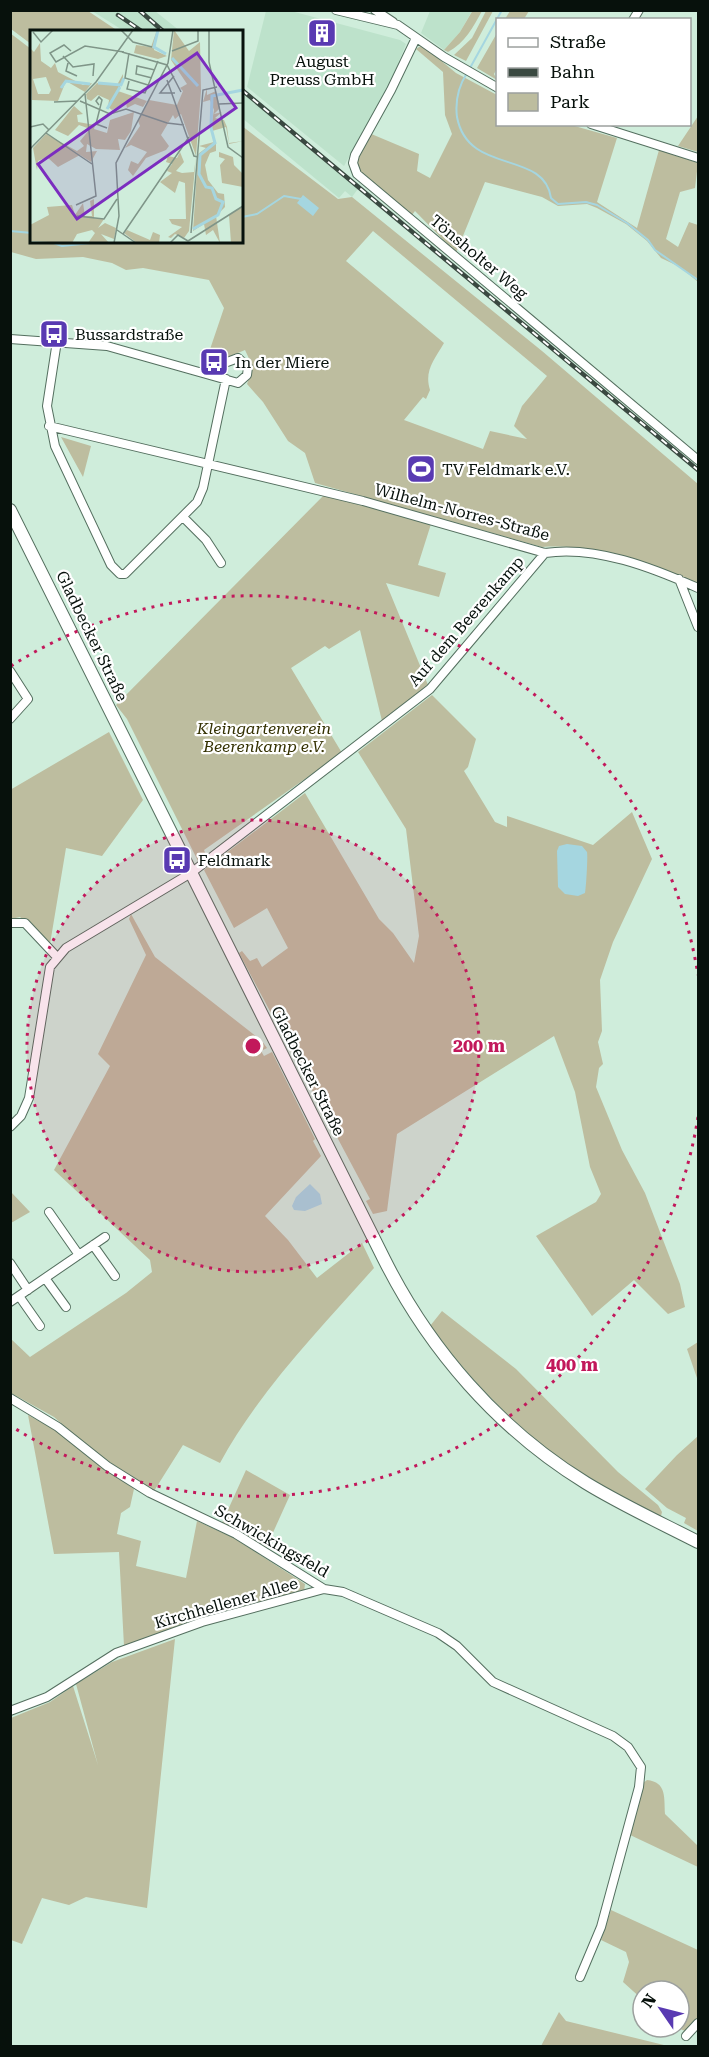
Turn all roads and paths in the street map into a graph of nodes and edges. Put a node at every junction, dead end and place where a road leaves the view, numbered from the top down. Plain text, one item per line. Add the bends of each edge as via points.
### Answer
1 (375, 10) edge
2 (340, 11) edge
3 (398, 25) junction
4 (416, 38) junction
5 (496, 87) edge
6 (597, 126) edge
7 (699, 158) edge
8 (10, 339) edge
9 (57, 341) junction
10 (204, 371) junction
11 (226, 379) junction
12 (49, 426) junction
13 (699, 460) edge
14 (207, 462) junction
15 (10, 510) edge
16 (184, 518) junction
17 (545, 553) junction
18 (221, 563) dead end
19 (679, 579) junction
20 (699, 588) edge
21 (699, 627) edge
22 (10, 671) edge
23 (10, 719) edge
24 (191, 873) junction
25 (10, 923) edge
26 (57, 957) junction
27 (10, 1127) edge
28 (49, 1212) dead end
29 (105, 1237) dead end
30 (93, 1245) junction
31 (80, 1255) junction
32 (10, 1263) edge
33 (115, 1276) dead end
34 (45, 1278) junction
35 (28, 1290) junction
36 (19, 1296) junction
37 (10, 1302) edge
38 (66, 1307) dead end
39 (40, 1326) dead end
40 (10, 1398) edge
41 (699, 1542) edge
42 (324, 1589) junction
43 (10, 1712) edge
44 (580, 1977) dead end

1 - 3 street
2 - 3 street
3 - 4 street
4 - 5 street
4 - 13 street, Tönsholter Weg via 392,90 354,155 357,174
6 - 7 street
8 - 9 street
9 - 10 street via 107,346
9 - 12 street via 48,392
10 - 11 street
10 - 11 street via 238,358 245,362 247,375 238,383
11 - 14 street
12 - 14 street
12 - 16 street via 115,571 125,574
14 - 16 street via 203,488
14 - 17 street, Wilhelm-Norres-Straße
15 - 24 main road, Gladbecker Straße
16 - 18 street via 206,540
17 - 19 street, Wilhelm-Norres-Straße via 563,550 613,558
17 - 24 street, Auf dem Beerenkamp via 430,690
19 - 20 street, Wilhelm-Norres-Straße
19 - 21 street
22 - 23 street via 28,699
24 - 26 street, Auf dem Beerenkamp
24 - 41 main road, Gladbecker Straße via 396,1284 423,1328 461,1376 537,1449 615,1500
25 - 26 street via 25,923
26 - 27 street via 50,967 29,1098 21,1116
28 - 31 street
29 - 30 street
30 - 31 street
30 - 33 street
31 - 34 street
32 - 35 street
34 - 35 street
34 - 38 street
35 - 36 street
36 - 37 street
36 - 39 street
40 - 42 street, Schwickingsfeld via 150,1493 236,1534
42 - 43 street, Kirchhellener Allee via 202,1623 116,1653 47,1697
42 - 44 street, Schwickingsfeld via 343,1592 438,1633 493,1682 595,1726 636,1757 641,1767 639,1787 601,1927

